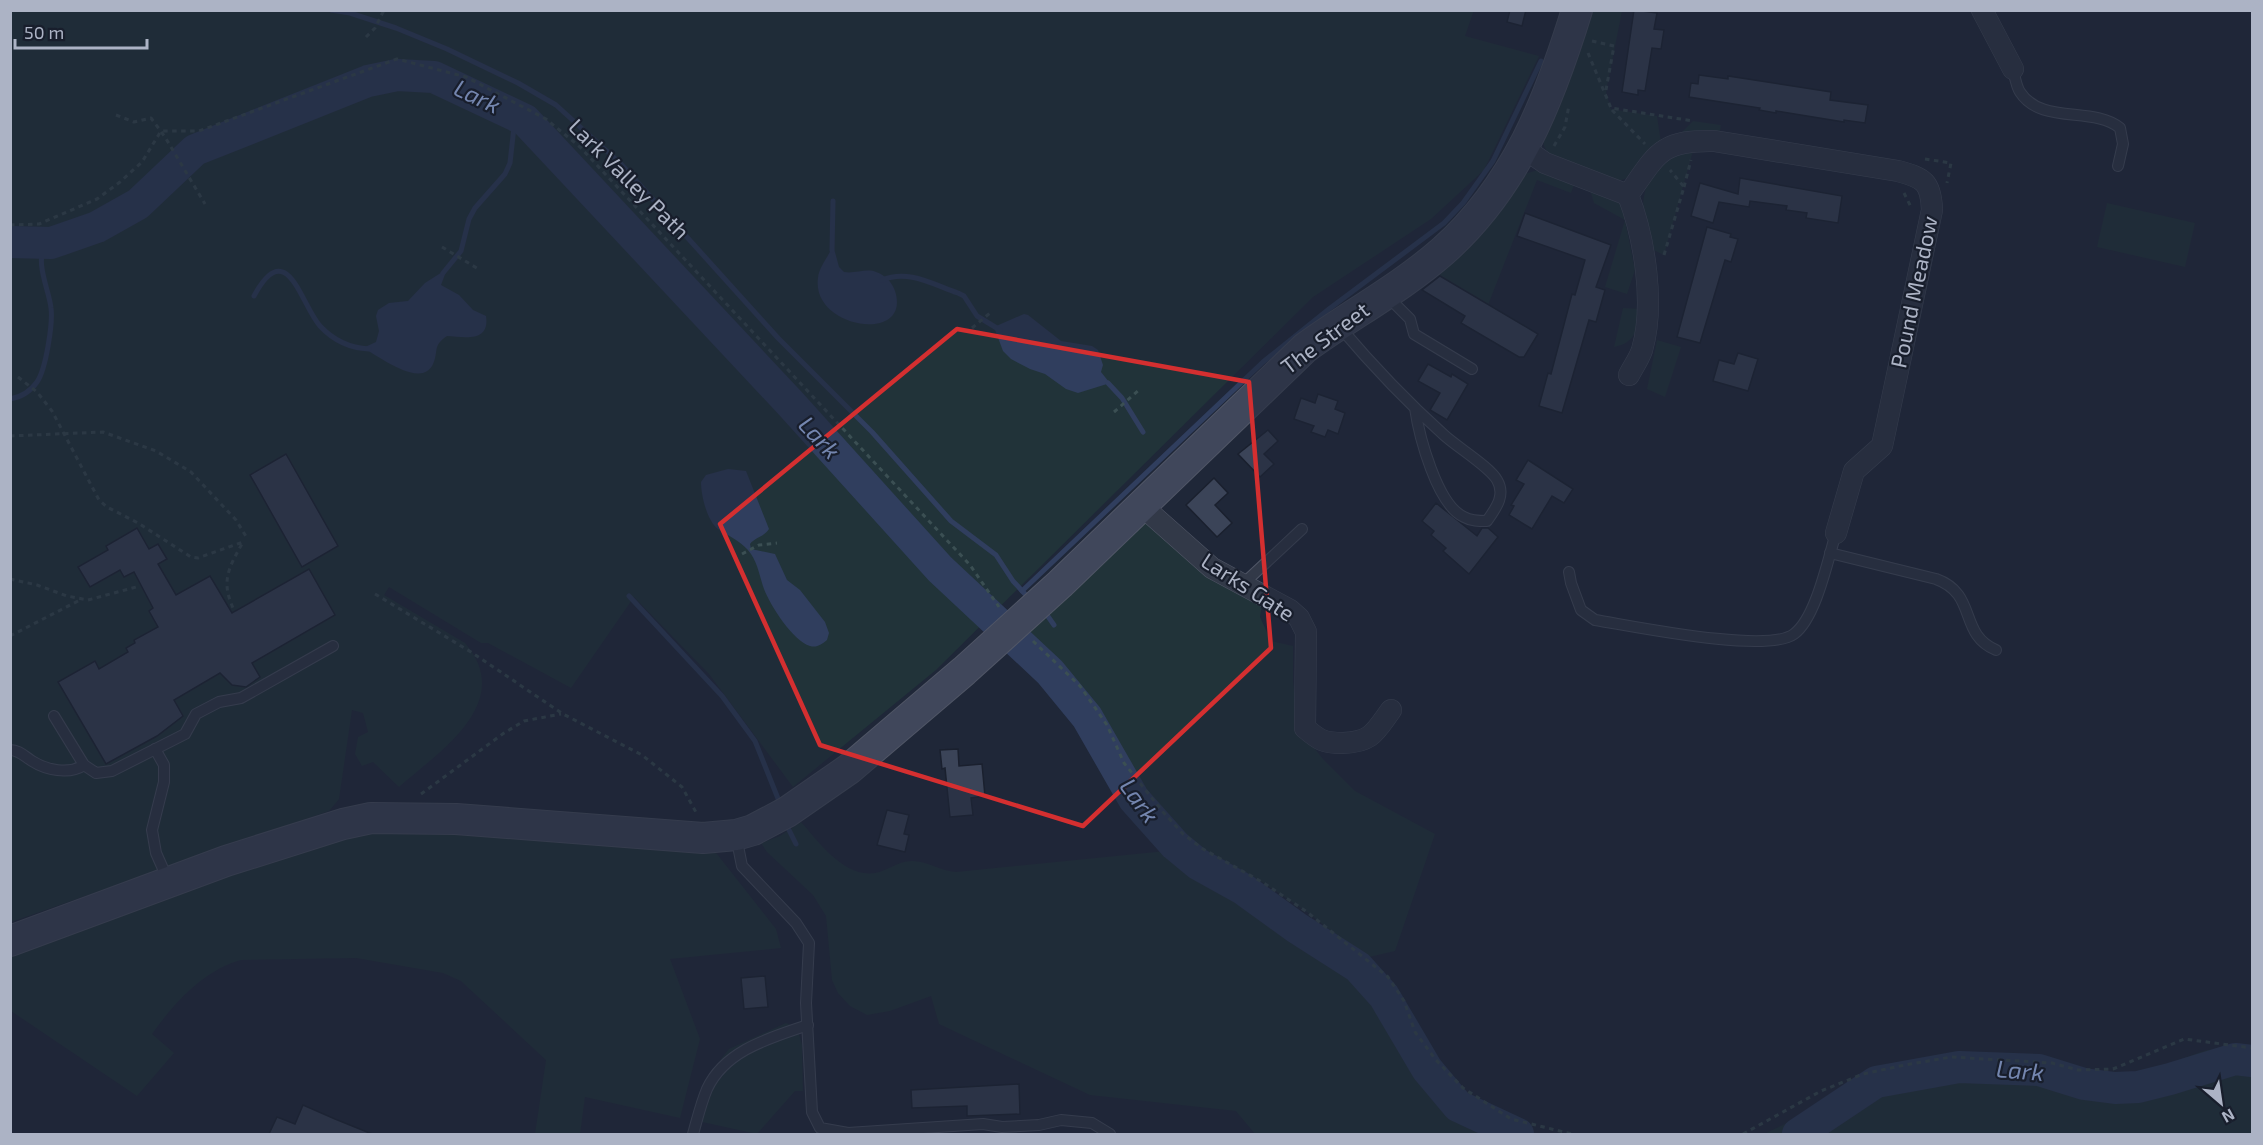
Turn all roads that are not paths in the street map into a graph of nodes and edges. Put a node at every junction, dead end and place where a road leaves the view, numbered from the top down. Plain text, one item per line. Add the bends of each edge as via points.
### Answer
1 (1982, 10) edge
2 (1577, 27) edge
3 (2013, 69) joint
4 (1525, 149) junction
5 (2118, 166) dead end
6 (1629, 195) junction
7 (1385, 294) junction
8 (1338, 324) junction
9 (1472, 369) dead end
10 (1629, 375) dead end
11 (1415, 408) junction
12 (1142, 506) junction
13 (1302, 529) dead end
14 (1833, 543) junction
15 (1569, 572) dead end
16 (1242, 585) junction
17 (333, 646) dead end
18 (1996, 650) dead end
19 (1391, 710) dead end
20 (54, 716) dead end
21 (155, 749) junction
22 (10, 750) edge
23 (84, 765) junction
24 (736, 835) junction
25 (170, 883) junction
26 (10, 941) edge
27 (808, 1025) junction
28 (818, 1130) edge
29 (693, 1134) edge
30 (1110, 1134) edge

1 - 3 street
2 - 4 main road, The Street
3 - 5 lane via 2020,91 2031,105 2100,118 2120,128 2123,144
4 - 6 street via 1545,163
4 - 7 main road, The Street via 1467,229
6 - 10 street via 1647,282 1647,323 1641,352
6 - 14 street, Pound Meadow via 1657,154 1690,140 1898,171 1918,177 1928,186 1932,210 1882,446 1854,471
7 - 8 main road, The Street
7 - 9 lane via 1410,319 1414,334
8 - 11 lane
8 - 12 main road, The Street via 1274,376
11 - 11 lane via 1422,446 1449,505 1462,517 1487,521 1501,492 1496,478
12 - 16 street, Larks Gate via 1212,568
12 - 24 main road, The Street via 1010,629 849,769 779,816
13 - 16 lane
14 - 15 lane via 1812,611 1795,634 1774,641 1740,642 1595,620 1581,610
14 - 18 lane via 1949,585 1961,598 1977,637
16 - 19 street, Larks Gate via 1290,609 1306,632 1305,728 1315,737 1326,743 1360,742
17 - 21 lane via 241,698 219,702 196,714 185,734
20 - 23 lane
21 - 23 lane via 112,771 96,773
21 - 25 lane via 164,765 164,782 152,830 156,853
22 - 23 lane via 52,769 73,770
24 - 25 main road, The Street via 703,838 468,820 371,818 226,861
24 - 27 lane via 742,866 796,923 809,943
25 - 26 main road, The Street
27 - 28 lane via 812,1112
27 - 29 lane via 734,1056 720,1068 707,1089
28 - 30 lane via 848,1133 983,1124 1002,1127 1061,1120 1092,1123

